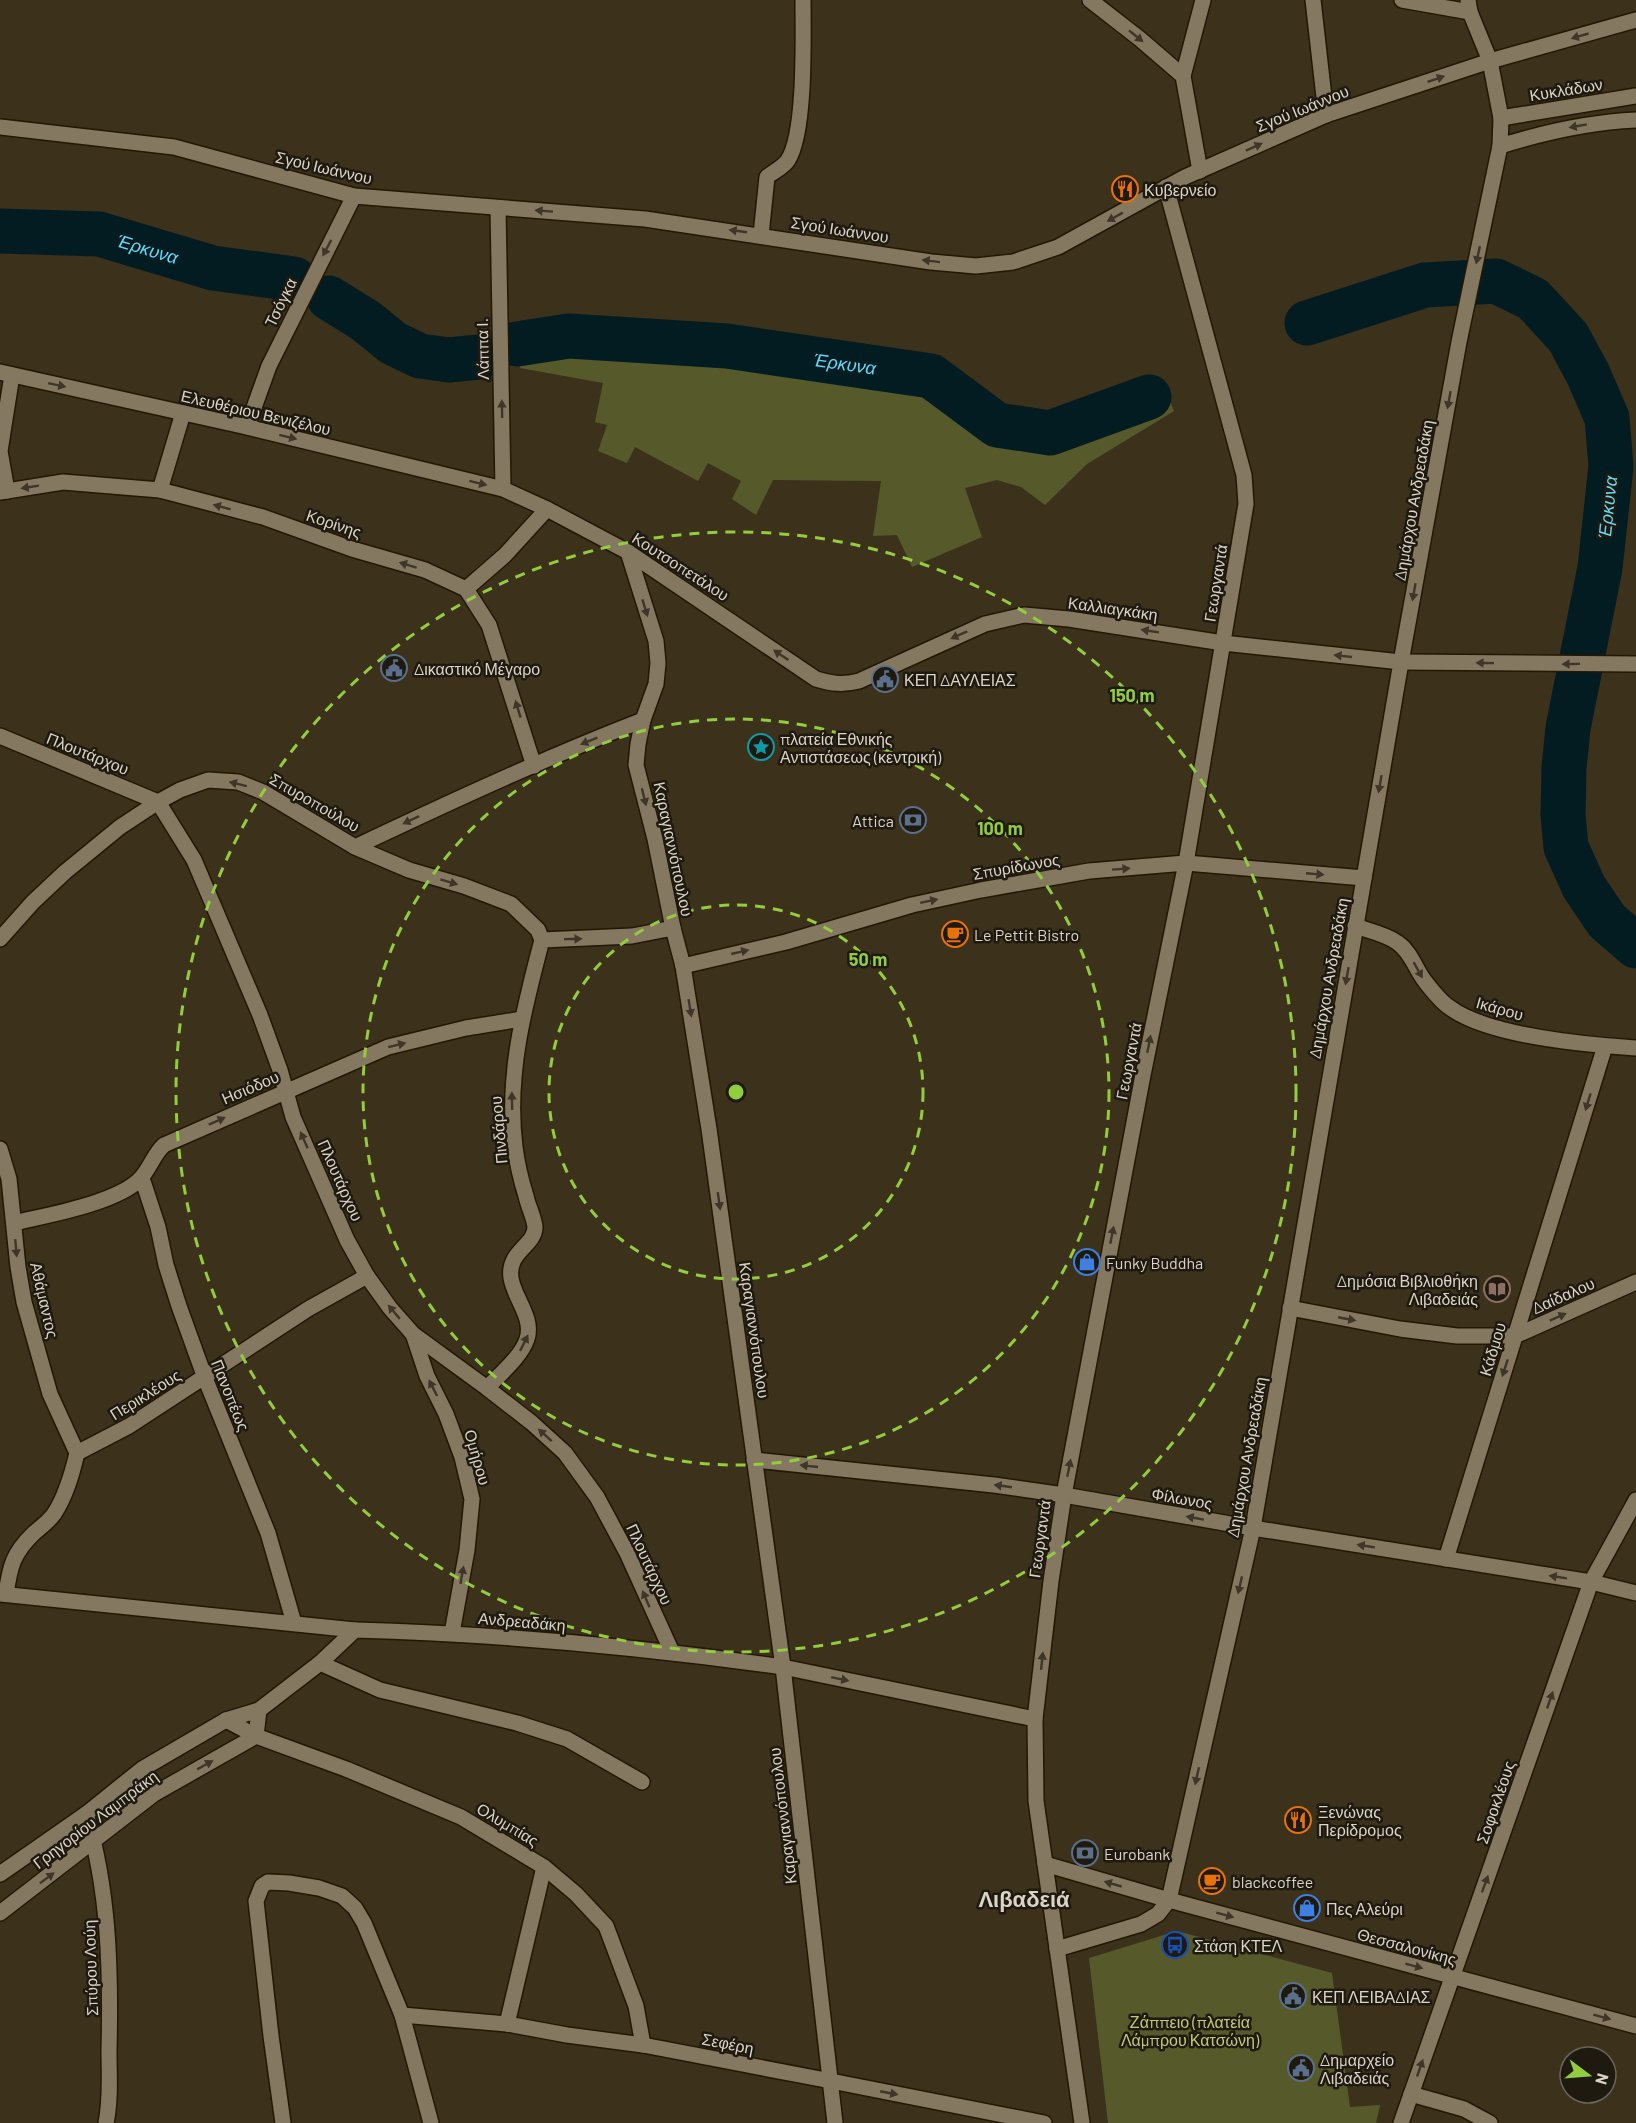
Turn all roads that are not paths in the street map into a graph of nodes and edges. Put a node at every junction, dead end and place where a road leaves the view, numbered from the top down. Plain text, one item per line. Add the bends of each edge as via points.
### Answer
1 (803, 0) edge
2 (1090, 0) edge
3 (1203, 0) edge
4 (1313, 0) edge
5 (1402, 0) edge
6 (1469, 6) edge
7 (1636, 20) edge
8 (1490, 61) junction
9 (1183, 76) junction
10 (1636, 96) edge
11 (1326, 115) junction
12 (1501, 118) junction
13 (1636, 120) edge
14 (0, 127) edge
15 (1500, 146) junction
16 (1200, 171) junction
17 (1166, 187) junction
18 (354, 196) junction
19 (498, 208) junction
20 (761, 235) junction
21 (6, 374) edge
22 (183, 413) junction
23 (247, 427) junction
24 (503, 489) junction
25 (160, 490) junction
26 (3, 491) edge
27 (547, 508) junction
28 (628, 552) junction
29 (466, 589) junction
30 (1223, 643) junction
31 (1401, 662) junction
32 (1636, 664) edge
33 (831, 684) joint
34 (644, 720) junction
35 (0, 736) edge
36 (534, 766) junction
37 (158, 802) junction
38 (355, 847) junction
39 (1185, 863) junction
40 (1364, 878) junction
41 (1355, 926) junction
42 (673, 928) junction
43 (0, 939) edge
44 (542, 939) junction
45 (683, 966) junction
46 (522, 1019) junction
47 (1605, 1046) junction
48 (1636, 1048) edge
49 (286, 1091) junction
50 (0, 1149) edge
51 (142, 1178) junction
52 (14, 1223) junction
53 (367, 1276) junction
54 (1636, 1282) edge
55 (1290, 1308) junction
56 (413, 1334) junction
57 (1515, 1336) junction
58 (205, 1378) junction
59 (487, 1388) junction
60 (77, 1453) junction
61 (754, 1460) junction
62 (1064, 1495) junction
63 (1636, 1500) edge
64 (1252, 1528) junction
65 (1446, 1559) junction
66 (1592, 1582) junction
67 (1636, 1593) edge
68 (3, 1594) edge
69 (294, 1623) junction
70 (355, 1630) junction
71 (452, 1633) junction
72 (672, 1652) junction
73 (320, 1663) junction
74 (783, 1667) junction
75 (259, 1710) junction
76 (1035, 1719) junction
77 (226, 1720) junction
78 (256, 1736) junction
79 (642, 1782) dead end
80 (86, 1814) junction
81 (94, 1841) junction
82 (1045, 1864) junction
83 (544, 1867) junction
84 (0, 1874) edge
85 (1169, 1900) junction
86 (0, 1913) edge
87 (1057, 1949) junction
88 (1452, 1977) junction
89 (402, 2015) junction
90 (507, 2024) junction
91 (1636, 2026) edge
92 (643, 2045) junction
93 (831, 2081) junction
94 (1412, 2094) junction
95 (106, 2123) edge
96 (283, 2123) edge
97 (431, 2123) edge
98 (835, 2123) edge
99 (1044, 2123) edge
100 (1082, 2123) edge
101 (1401, 2123) edge
102 (1490, 2123) edge

1 - 20 street via 797,130 790,157 767,177
2 -> 9 street
3 - 9 street
4 - 11 street
5 - 6 street
6 - 8 street, Δημάρχου Ανδρεαδάκη
7 -> 8 street, Σγού Ιωάννου
11 -> 8 street, Σγού Ιωάννου
8 - 12 street, Δημάρχου Ανδρεαδάκη
9 - 16 street
10 - 12 street, Κυκλάδων
16 -> 11 street, Σγού Ιωάννου
12 - 15 street, Δημάρχου Ανδρεαδάκη
13 -> 15 street via 1604,121 1546,132
14 - 18 street, Σγού Ιωάννου via 174,147
15 -> 31 street, Δημάρχου Ανδρεαδάκη
16 - 17 street, Σγού Ιωάννου
17 -> 20 street, Σγού Ιωάννου via 1058,247 1013,262 976,266 931,262
17 - 30 street, Γεωργαντά via 1244,475 1246,504
18 - 19 street, Σγού Ιωάννου
18 -> 23 street, Τσόγκα via 269,366
20 -> 19 street, Σγού Ιωάννου via 645,219
24 -> 19 street, Λάππα Ι.
21 -> 22 street, Ελευθέριου Βενιζέλου
21 - 26 street via 0,451
22 - 23 street, Ελευθέριου Βενιζέλου
22 - 25 street
23 -> 24 street, Ελευθέριου Βενιζέλου
24 - 27 street, Κουτσοπετάλου
25 -> 26 street, Κορίνης via 63,482
29 -> 25 street, Κορίνης via 425,570 262,517
27 - 28 street, Κουτσοπετάλου
27 - 29 street via 505,555
33 -> 28 street, Κουτσοπετάλου via 816,679
28 -> 34 street, Καραγιαννόπουλου via 656,641 657,684
36 -> 29 street via 489,625
31 -> 30 street, Καλλιαγκάκη
30 -> 33 street, Καλλιαγκάκη via 1024,615 985,624 859,681
30 - 39 street, Γεωργαντά
32 -> 31 street, Καλλιαγκάκη
31 -> 40 street, Δημάρχου Ανδρεαδάκη
34 -> 36 street, Σπυροπούλου
34 -> 42 street, Καραγιαννόπουλου via 636,765
35 - 37 street, Πλουτάρχου
36 -> 38 street, Σπυροπούλου
38 -> 37 street, Σπυροπούλου via 263,792 238,782 208,780
37 - 43 street, Σπυροπούλου via 65,872
37 - 49 street, Πλουτάρχου via 194,860 260,1015
38 -> 44 street via 409,870 511,904
39 -> 40 street, Σπυρίδωνος
45 -> 39 street, Σπυρίδωνος via 981,890 1089,871
62 -> 39 street, Γεωργαντά
40 - 41 street, Δημάρχου Ανδρεαδάκη
41 -> 47 street, Ικάρου via 1398,943 1424,980 1448,1006 1466,1018 1520,1034
41 -> 55 street, Δημάρχου Ανδρεαδάκη
44 -> 42 street via 632,936
42 - 45 street, Καραγιαννόπουλου
44 - 46 street, Πινδάρου
45 -> 61 street, Καραγιαννόπουλου
49 -> 46 street, Ησιόδου via 388,1047
59 -> 46 street, Πινδάρου via 528,1337 529,1324 511,1279 516,1255 533,1237 535,1226 515,1148 512,1094
47 - 48 street, Ικάρου
47 -> 57 street, Κάδμου
51 -> 49 street, Ησιόδου via 164,1145
53 -> 49 street, Πλουτάρχου via 293,1117
50 - 52 street, Αθάμαντος via 9,1179
51 - 52 street, Ησιόδου via 126,1191
51 - 58 street, Πανοπέως via 166,1265
52 -> 60 street, Αθάμαντος via 24,1302 50,1394
56 -> 53 street, Πλουτάρχου
53 - 58 street, Περικλέους via 308,1309
57 -> 54 street, Δαίδαλου
55 -> 57 street, Δαίδαλου via 1445,1335
55 - 64 street, Δημάρχου Ανδρεαδάκη
56 - 59 street, Πλουτάρχου
71 -> 56 street, Ομήρου via 472,1499 462,1457
57 -> 65 street, Κάδμου
58 - 60 street, Περικλέους
58 - 69 street, Πανοπέως via 268,1533
72 -> 59 street, Πλουτάρχου via 597,1497 565,1453
60 - 68 street via 64,1497 53,1515 14,1557
62 -> 61 street, Φίλωνος
61 - 74 street, Καραγιαννόπουλου
64 -> 62 street, Φίλωνος
76 -> 62 street, Γεωργαντά
63 - 66 street, Σοφοκλέους
65 -> 64 street, Φίλωνος
64 -> 85 street, Δημάρχου Ανδρεαδάκη
66 -> 65 street, Φίλωνος
66 - 67 street, Φίλωνος
88 -> 66 street, Σοφοκλέους
68 - 69 street, Ανδρεαδάκη
69 - 70 street, Ανδρεαδάκη
70 - 71 street, Ανδρεαδάκη
70 - 73 street, Γρηγορίου Λαμπράκη
71 - 72 street, Ανδρεαδάκη
72 - 74 street, Ανδρεαδάκη
73 - 75 street, Γρηγορίου Λαμπράκη
73 - 79 street via 380,1690 567,1739
74 -> 76 street, Ανδρεαδάκη
74 - 93 street, Καραγιαννόπουλου
75 - 77 street, Γρηγορίου Λαμπράκη
75 - 78 street
76 - 82 street, Γεωργαντά via 1036,1801
77 - 78 street, Ολυμπίας
77 - 80 street, Γρηγορίου Λαμπράκη via 142,1769
81 -> 78 street, Γρηγορίου Λαμπράκη via 154,1794
78 - 83 street, Ολυμπίας via 461,1817
80 - 81 street, Σπύρου Λούη
80 - 84 street, Γρηγορίου Λαμπράκη
86 -> 81 street, Γρηγορίου Λαμπράκη
81 - 95 street, Σπύρου Λούη via 108,1924 110,2026
85 -> 82 street, Θεσσαλονίκης
82 - 87 street, Γεωργαντά
83 - 90 street
83 - 92 street, Ολυμπίας via 606,1926 636,2006
85 - 87 street via 1158,1914 1141,1924
85 -> 88 street, Θεσσαλονίκης
87 - 100 street, Γεωργαντά
88 -> 91 street, Θεσσαλονίκης
94 -> 88 street, Σοφοκλέους
89 - 90 street, Σεφέρη
89 - 96 street via 364,1923 342,1896 289,1883 268,1882 262,1886 256,1901
89 - 97 street
90 - 92 street, Σεφέρη
92 - 93 street, Σεφέρη
93 - 98 street, Καραγιαννόπουλου
93 -> 99 street, Σεφέρη
94 - 101 street, Σοφοκλέους
94 - 102 street via 1464,2109

